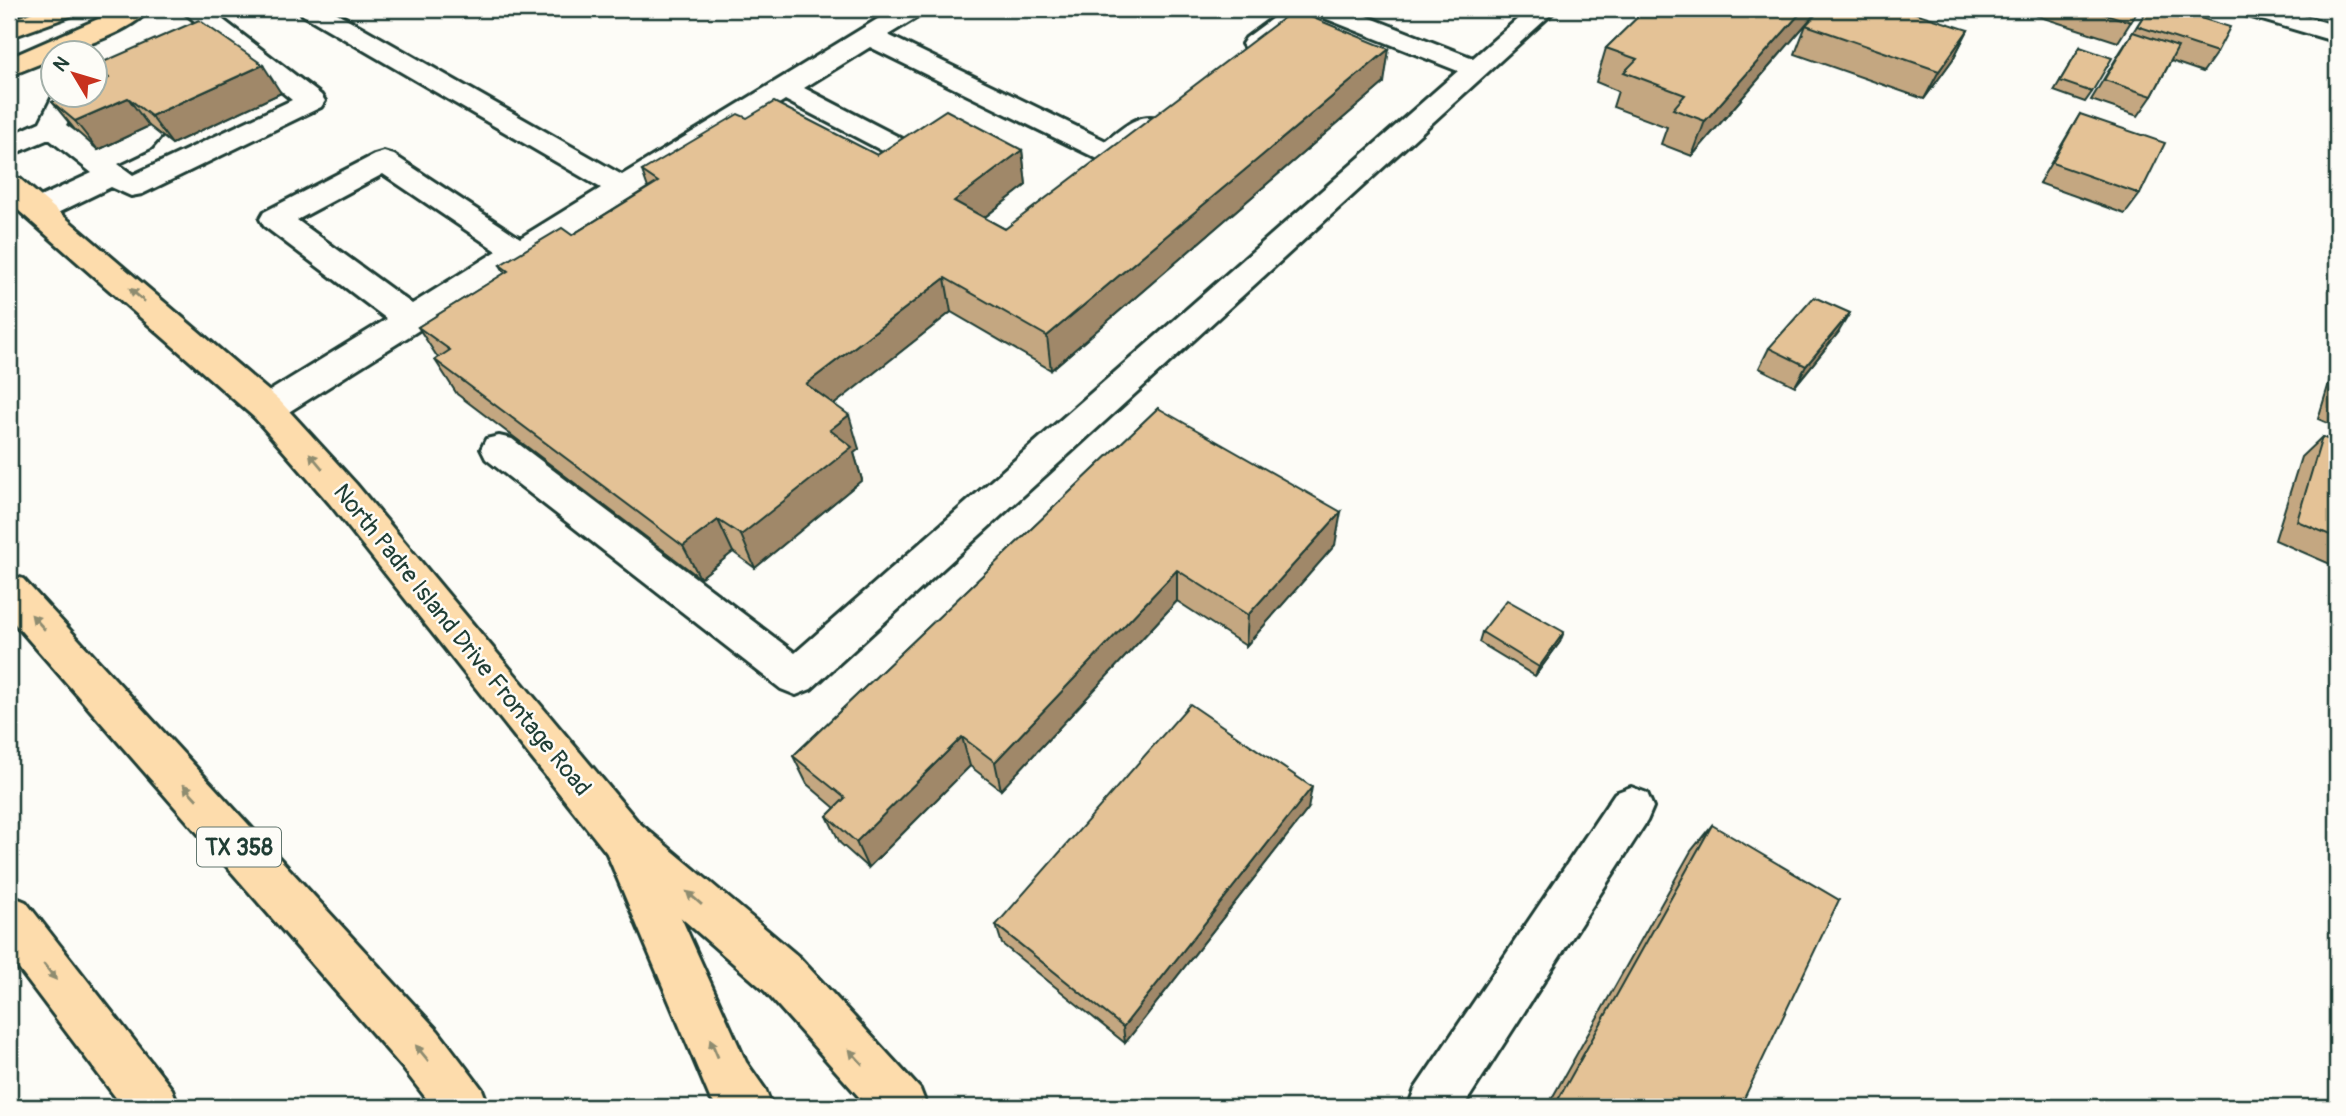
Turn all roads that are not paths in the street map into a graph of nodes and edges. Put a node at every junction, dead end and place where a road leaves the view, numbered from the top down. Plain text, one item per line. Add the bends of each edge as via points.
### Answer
1 (64, 9) edge
2 (136, 9) edge
3 (312, 9) edge
4 (912, 9) edge
5 (1301, 9) edge
6 (1326, 9) edge
7 (1544, 9) edge
8 (2254, 9) edge
9 (199, 23) edge
10 (9, 30) edge
11 (2337, 34) edge
12 (868, 36) junction
13 (1233, 60) edge
14 (9, 68) edge
15 (1476, 69) junction
16 (783, 88) junction
17 (68, 108) edge
18 (1163, 112) edge
19 (51, 127) junction
20 (142, 139) edge
21 (9, 146) edge
22 (910, 154) edge
23 (105, 169) junction
24 (9, 186) edge
25 (622, 188) junction
26 (38, 210) junction
27 (520, 252) junction
28 (411, 320) junction
29 (267, 409) junction
30 (499, 449) edge
31 (9, 590) edge
32 (1631, 807) dead end
33 (622, 837) junction
34 (9, 918) edge
35 (154, 1107) edge
36 (464, 1107) edge
37 (747, 1107) edge
38 (902, 1107) edge
39 (1433, 1107) edge

1 - 10 main road
2 - 14 main road
3 - 25 street
4 - 12 street
5 - 13 street
6 - 15 street
7 - 15 street
8 - 11 street
9 - 23 street via 274,80 311,101 131,187
12 - 16 street
12 - 18 street via 1097,161
15 - 30 street via 796,677
16 - 22 street
16 - 25 street
17 - 19 street
19 - 21 street
19 - 23 street
20 - 23 street
23 - 26 street
24 - 26 main road, North Padre Island Drive Frontage Road
25 - 27 street
29 -> 26 main road, North Padre Island Drive Frontage Road
27 - 28 street
27 - 28 street via 384,161 275,219
28 - 29 street
33 -> 29 main road, North Padre Island Drive Frontage Road via 328,476
36 -> 31 main road, TX 358 via 420,1049
32 - 39 street
37 -> 33 main road via 728,1080
38 -> 33 main road, North Padre Island Drive Frontage Road via 782,974
34 -> 35 main road

